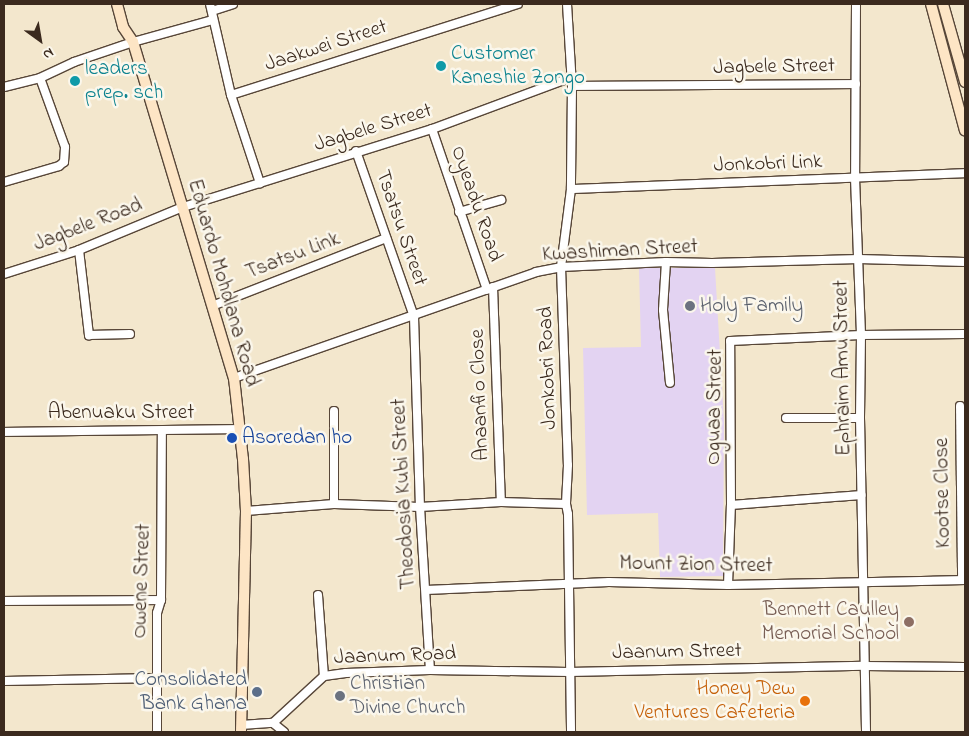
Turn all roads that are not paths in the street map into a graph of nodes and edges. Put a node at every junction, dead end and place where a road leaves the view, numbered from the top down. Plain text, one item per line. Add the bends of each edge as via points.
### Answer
1 (117, 4) edge
2 (233, 4) edge
3 (518, 4) edge
4 (567, 4) edge
5 (856, 4) edge
6 (931, 4) edge
7 (943, 4) edge
8 (211, 7) edge
9 (213, 20) junction
10 (132, 42) junction
11 (572, 77) junction
12 (40, 78) junction
13 (965, 82) edge
14 (856, 84) junction
15 (572, 86) junction
16 (4, 87) edge
17 (231, 95) junction
18 (432, 129) junction
19 (965, 132) edge
20 (356, 151) junction
21 (965, 174) edge
22 (855, 178) junction
23 (4, 182) edge
24 (260, 183) junction
25 (572, 189) junction
26 (501, 200) dead end
27 (183, 207) junction
28 (459, 212) junction
29 (386, 238) junction
30 (79, 250) junction
31 (858, 259) junction
32 (666, 262) junction
33 (965, 262) edge
34 (561, 267) junction
35 (4, 274) edge
36 (490, 288) junction
37 (212, 306) junction
38 (414, 317) junction
39 (130, 334) dead end
40 (965, 334) edge
41 (862, 335) junction
42 (234, 378) junction
43 (670, 383) dead end
44 (960, 406) dead end
45 (334, 411) dead end
46 (786, 418) dead end
47 (860, 418) junction
48 (240, 429) junction
49 (162, 431) junction
50 (4, 432) edge
51 (862, 495) junction
52 (501, 502) junction
53 (334, 504) junction
54 (566, 504) junction
55 (731, 505) junction
56 (420, 507) junction
57 (246, 511) junction
58 (964, 580) edge
59 (863, 582) junction
60 (568, 584) junction
61 (728, 585) junction
62 (426, 590) junction
63 (318, 595) dead end
64 (161, 600) junction
65 (4, 601) edge
66 (864, 666) junction
67 (965, 667) edge
68 (430, 670) junction
69 (569, 672) junction
70 (324, 676) junction
71 (156, 678) junction
72 (4, 681) edge
73 (273, 723) junction
74 (241, 728) edge
75 (157, 732) edge
76 (284, 732) edge
77 (571, 732) edge
78 (866, 732) edge

1 - 10 main road, Eduardo Mohdlana Road via 123,27
2 - 8 street
3 - 17 street, Jaakwei Street
4 - 11 street, Jonkobri Road
5 - 14 street, Ephraim Amu Street
6 - 19 main road
7 - 13 main road
8 - 9 street
9 - 10 street
9 - 17 street
10 - 12 street via 74,62
10 - 27 main road, Eduardo Mohdlana Road
11 - 15 street, Jonkobri Road
11 - 18 street, Jagbele Street
12 - 16 street
12 - 23 street via 65,147 64,162
14 - 15 street, Jagbele Street
14 - 22 street, Ephraim Amu Street
15 - 25 street, Jonkobri Road
17 - 24 street
18 - 20 street, Jagbele Street
18 - 28 street, Oyeadu Road
20 - 24 street, Jagbele Street
20 - 29 street, Tsatsu Street
21 - 22 street, Jonkobri Link
22 - 25 street, Jonkobri Link
22 - 31 street, Ephraim Amu Street
24 - 27 street, Jagbele Street
25 - 34 street, Jonkobri Road
26 - 28 street
27 - 30 street, Jagbele Road
27 - 37 main road, Eduardo Mohdlana Road
28 - 36 street, Oyeadu Road
29 - 37 street, Tsatsu Link
29 - 38 street, Tsatsu Street
30 - 35 street, Jagbele Road
30 - 39 street via 88,335
31 - 32 street, Kwashiman Street
31 - 33 street, Kwashiman Street
31 - 41 street, Ephraim Amu Street
32 - 34 street, Kwashiman Street
32 - 43 street via 663,310
34 - 36 street, Kwashiman Street
34 - 54 street, Jonkobri Road via 568,455
36 - 38 street, Kwashiman Street
36 - 52 street, Anaanfio Close
37 - 42 main road, Eduardo Mohdlana Road
38 - 42 street, Kwashiman Street
38 - 56 street, Theodosia Kubi Street
40 - 41 street, Oguaa Street
41 - 47 street, Ephraim Amu Street
41 - 55 street, Oguaa Street via 730,341
42 - 48 main road, Eduardo Mohdlana Road
44 - 58 street, Kootse Close
45 - 53 street
46 - 47 street
47 - 51 street, Ephraim Amu Street
48 - 49 street, Abenuaku Street
48 - 57 main road, Eduardo Mohdlana Road
49 - 50 street, Abenuaku Street
49 - 64 street, Owene Street
51 - 55 street
51 - 59 street, Ephraim Amu Street
52 - 54 street
52 - 56 street
53 - 56 street
53 - 57 street
54 - 60 street, Jonkobri Road
55 - 61 street, Oguaa Street
56 - 62 street, Theodosia Kubi Street
57 - 74 main road, Eduardo Mohdlana Road
58 - 59 street, Mount Zion Street
59 - 61 street, Mount Zion Street
59 - 66 street, Ephraim Amu Street
60 - 61 street, Mount Zion Street
60 - 62 street, Mount Zion Street
60 - 69 street, Jonkobri Road
62 - 68 street, Theodosia Kubi Street
63 - 70 street
64 - 65 street
64 - 71 street, Owene Street via 157,613
66 - 67 street, Jaanum Street
66 - 69 street, Jaanum Street
66 - 78 street, Ephraim Amu Street
68 - 69 street, Jaanum Road
68 - 70 street, Jaanum Road
69 - 77 street, Jonkobri Road
70 - 73 street, Jaanum Road
71 - 72 street
71 - 75 street, Owene Street
73 - 74 street
73 - 76 street

